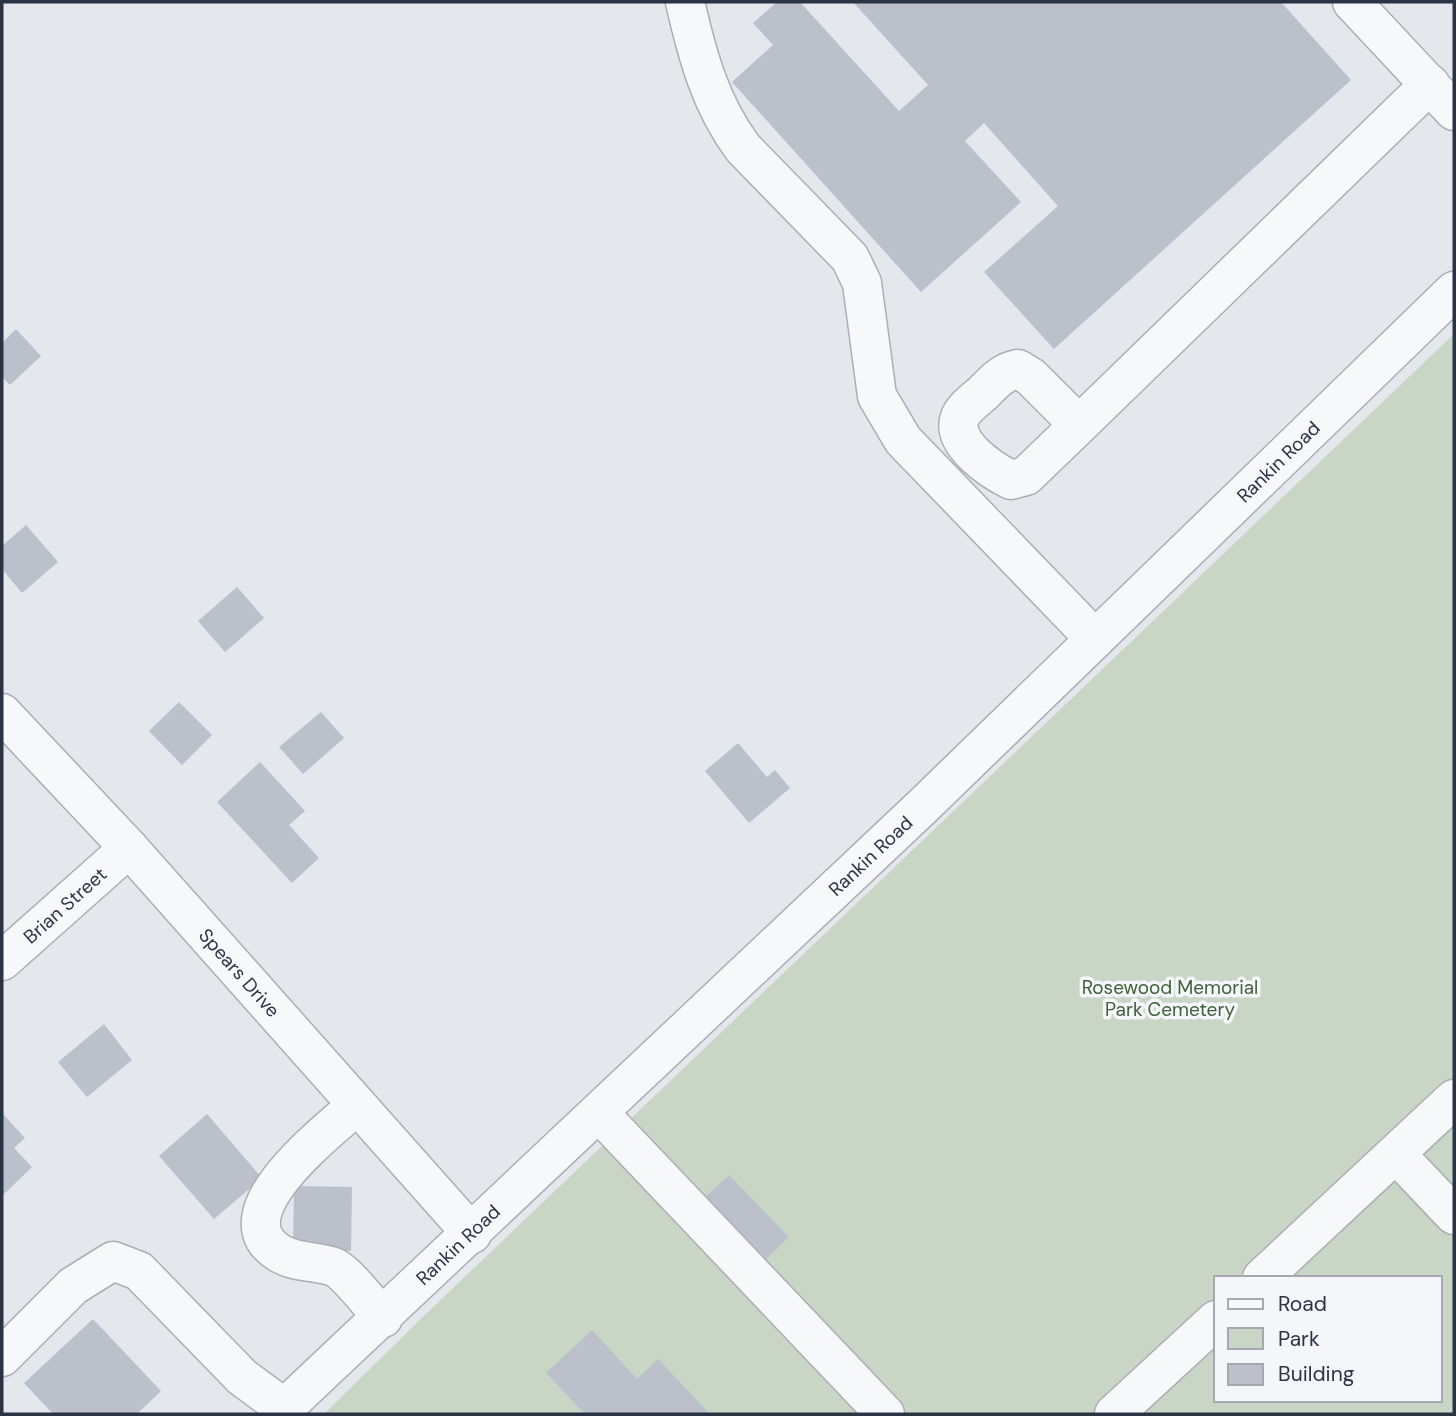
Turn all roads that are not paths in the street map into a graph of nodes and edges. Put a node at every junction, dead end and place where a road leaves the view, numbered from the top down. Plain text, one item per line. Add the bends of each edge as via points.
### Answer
1 (685, 2) edge
2 (1352, 2) edge
3 (1442, 97) edge
4 (1454, 291) edge
5 (1079, 425) junction
6 (1011, 480) junction
7 (975, 515) junction
8 (1095, 639) junction
9 (2, 713) edge
10 (129, 848) junction
11 (2, 961) edge
12 (1454, 1099) edge
13 (358, 1105) junction
14 (600, 1113) junction
15 (1396, 1154) junction
16 (1454, 1215) edge
17 (472, 1234) junction
18 (1264, 1276) edge
19 (383, 1318) junction
20 (1214, 1322) edge
21 (2, 1357) edge
22 (281, 1411) edge
23 (885, 1414) edge
24 (1114, 1414) edge

1 - 7 street via 700,66 729,129 850,258 862,283 877,396 903,440
2 - 3 street
3 - 5 street
4 - 8 street, Rankin Road
5 - 6 street via 1026,476
5 - 6 street via 1031,377 1018,369 1006,371 961,414 958,425 959,437
6 - 7 street
7 - 8 street
8 - 14 street, Rankin Road
9 - 10 street, Spears Drive
10 - 11 street, Brian Street
10 - 13 street, Spears Drive
12 - 15 street
13 - 17 street, Spears Drive
13 - 19 street via 282,1172 260,1228 266,1241 282,1254 336,1268
14 - 17 street, Rankin Road
14 - 23 street
15 - 16 street
15 - 18 street
17 - 19 street, Rankin Road
19 - 22 street, Rankin Road
20 - 24 street
21 - 22 street via 73,1286 113,1261 139,1271

